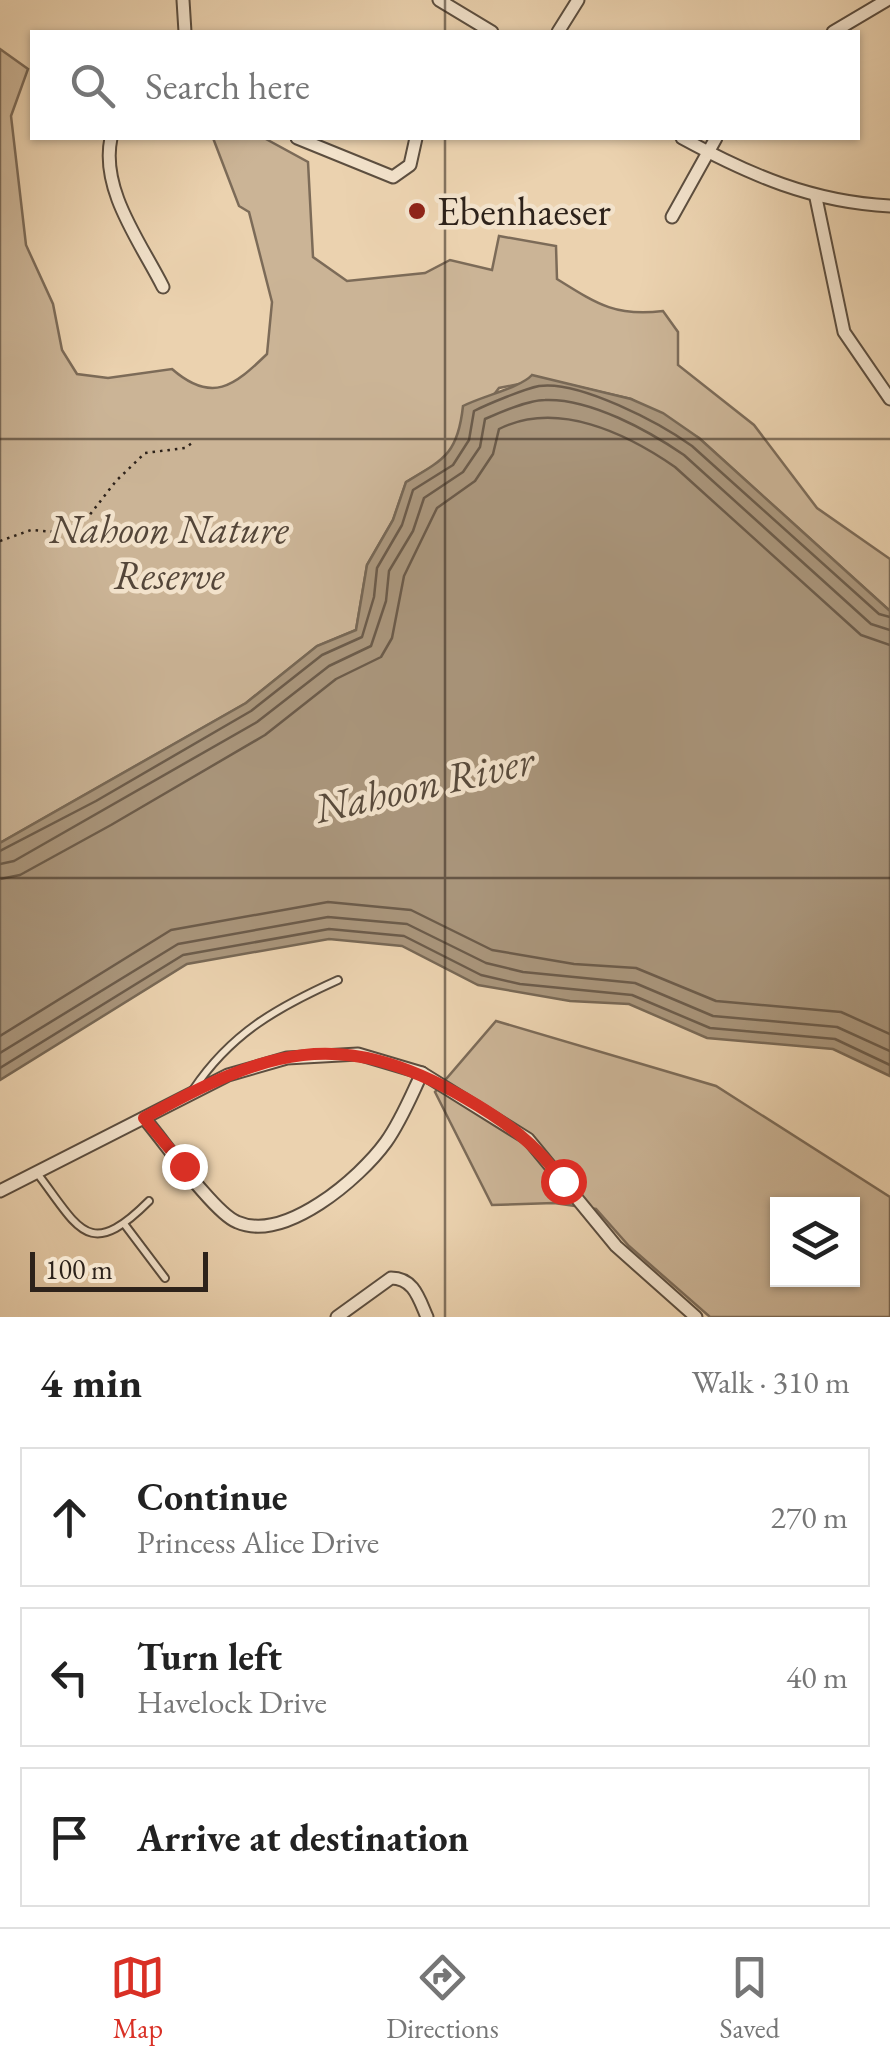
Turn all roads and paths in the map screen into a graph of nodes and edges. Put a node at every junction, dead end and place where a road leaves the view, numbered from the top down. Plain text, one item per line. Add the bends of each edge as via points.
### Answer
1 (184, 0) edge
2 (438, 0) edge
3 (578, 0) edge
4 (887, 0) edge
5 (469, 19) junction
6 (185, 30) edge
7 (462, 30) edge
8 (488, 30) edge
9 (559, 30) edge
10 (836, 30) edge
11 (112, 140) edge
12 (302, 140) edge
13 (416, 140) edge
14 (686, 140) edge
15 (715, 140) edge
16 (708, 152) junction
17 (816, 198) junction
18 (890, 206) edge
19 (672, 218) dead end
20 (164, 287) dead end
21 (890, 398) edge
22 (195, 441) dead end
23 (0, 541) edge
24 (338, 980) dead end
25 (422, 1073) junction
26 (192, 1091) junction
27 (144, 1118) junction
28 (36, 1172) junction
29 (0, 1192) edge
30 (149, 1201) dead end
31 (125, 1225) junction
32 (165, 1278) dead end
33 (337, 1317) edge
34 (427, 1317) edge
35 (696, 1317) edge

1 - 6 street
2 - 5 street
3 - 9 street
4 - 10 street
5 - 7 street
5 - 8 street
11 - 20 street via 127,223
12 - 13 street via 393,177 410,166
14 - 16 street
15 - 16 street
16 - 17 street
16 - 19 street
17 - 18 street
17 - 21 street via 844,332
22 - 23 path via 146,453 86,521
24 - 26 lane via 237,1036
25 - 26 street via 336,1053 262,1064
25 - 27 street via 370,1162 311,1209 273,1223 234,1222
25 - 35 street via 528,1139 616,1246
26 - 27 street
27 - 28 street
28 - 29 street
28 - 31 lane via 86,1231 106,1234
30 - 31 lane
31 - 32 lane
33 - 34 street via 391,1278 406,1281

